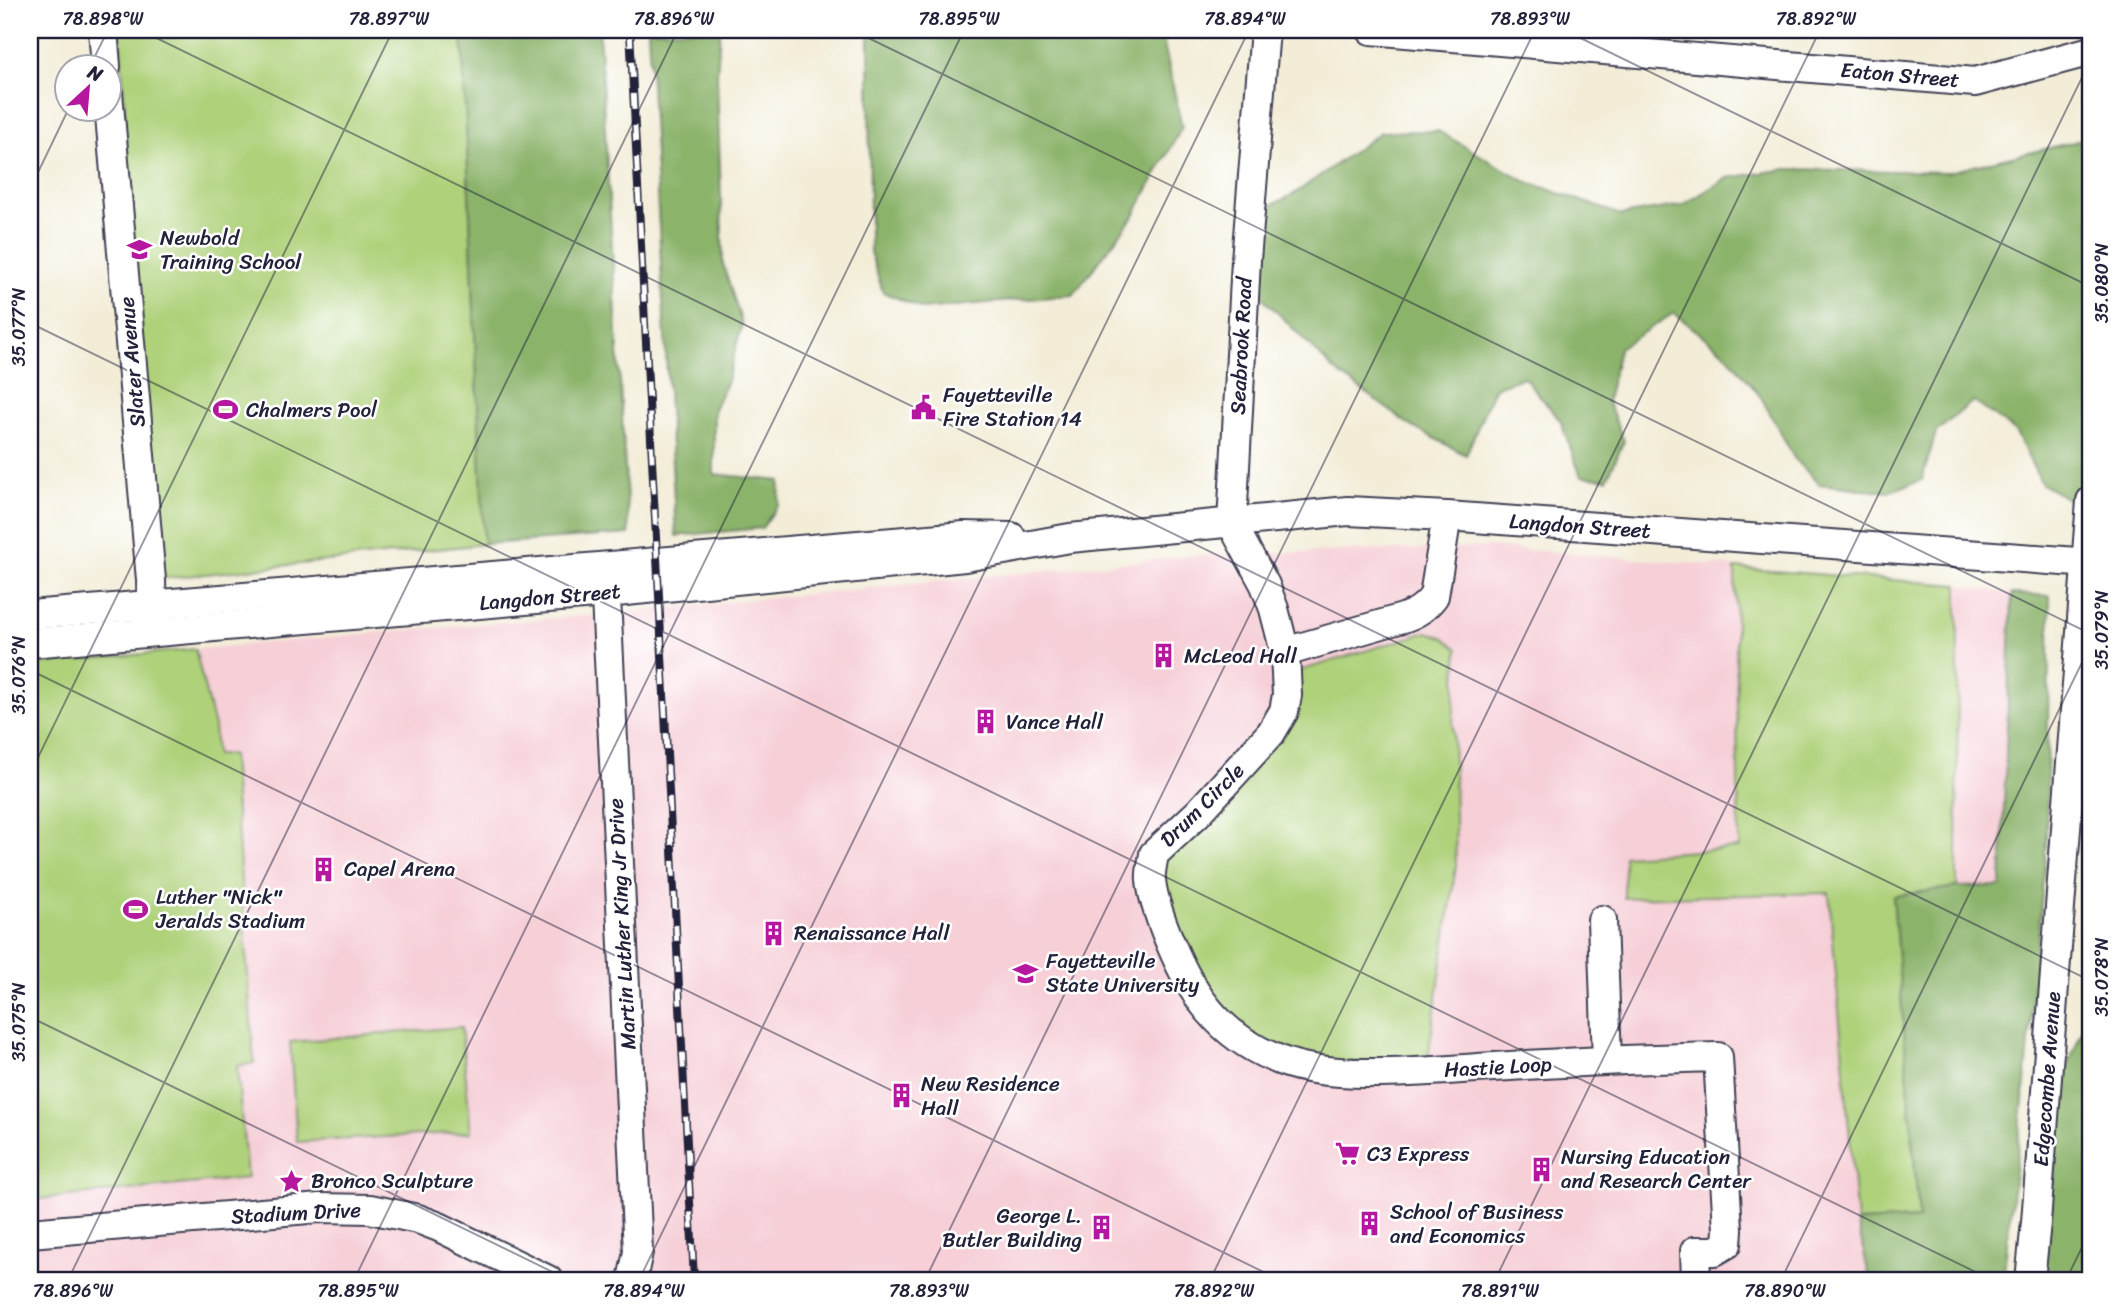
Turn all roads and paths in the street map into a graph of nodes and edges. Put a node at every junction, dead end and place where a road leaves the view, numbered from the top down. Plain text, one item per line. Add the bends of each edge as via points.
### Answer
1 (103, 30) edge
2 (1265, 30) edge
3 (1371, 30) edge
4 (2091, 51) edge
5 (105, 52) edge
6 (111, 122) edge
7 (2091, 501) edge
8 (1447, 516) junction
9 (1231, 524) junction
10 (2090, 563) edge
11 (605, 580) junction
12 (152, 603) junction
13 (30, 615) edge
14 (153, 632) junction
15 (30, 643) edge
16 (1284, 652) junction
17 (1602, 920) dead end
18 (1606, 1060) junction
19 (1390, 1072) joint
20 (30, 1233) edge
21 (548, 1280) edge
22 (632, 1280) edge
23 (1696, 1280) edge
24 (2030, 1280) edge

1 - 5 street
2 - 9 street, Seabrook Road
3 - 4 street, Eaton Street via 1975,82
6 - 12 street, Slater Avenue
7 - 10 street, Edgecombe Avenue
8 - 9 street, Langdon Street via 1348,511
8 - 10 street, Langdon Street
8 - 16 street via 1434,596 1426,606 1404,618
9 - 11 street, Langdon Street via 1070,538 964,536
9 - 16 street via 1265,585
10 - 24 street, Edgecombe Avenue
11 - 12 street, Langdon Street
11 - 14 street, Langdon Street
11 - 22 street, Martin Luther King Jr Drive via 638,1252
12 - 13 street, Langdon Street
12 - 14 street, Slater Avenue
14 - 15 street, Langdon Street
16 - 19 street, Drum Circle via 1284,711 1271,733 1154,854 1151,880 1167,934 1188,981 1202,1003 1238,1038 1284,1062 1309,1069
17 - 18 street
18 - 19 street, Hastie Loop
18 - 23 street, Hastie Loop via 1718,1057 1727,1244 1715,1251 1695,1251
20 - 21 street, Stadium Drive via 320,1208 370,1209 439,1227

